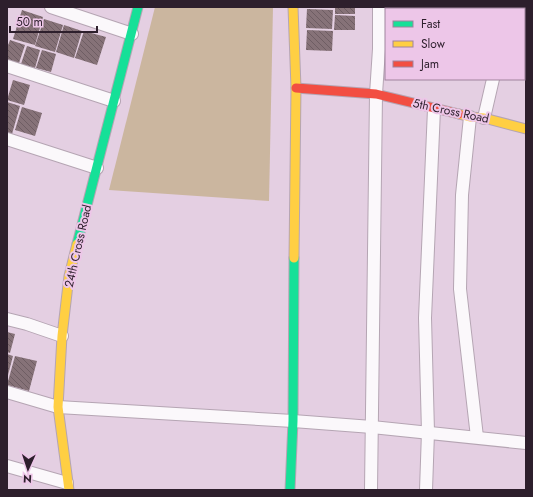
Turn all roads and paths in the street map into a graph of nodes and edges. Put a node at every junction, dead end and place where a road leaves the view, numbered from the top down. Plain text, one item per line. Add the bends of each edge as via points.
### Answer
1 (51, 7) edge
2 (138, 7) edge
3 (293, 7) edge
4 (379, 7) edge
5 (385, 22) edge
6 (132, 34) junction
7 (379, 48) junction
8 (7, 66) edge
9 (493, 80) edge
10 (296, 88) junction
11 (376, 94) junction
12 (114, 101) junction
13 (434, 109) junction
14 (470, 117) junction
15 (484, 118) junction
16 (526, 129) edge
17 (7, 139) edge
18 (97, 168) junction
19 (7, 319) edge
20 (62, 336) junction
21 (7, 392) edge
22 (58, 407) junction
23 (293, 420) junction
24 (372, 427) junction
25 (428, 432) junction
26 (477, 437) junction
27 (526, 443) edge
28 (7, 466) edge
29 (68, 486) edge
30 (290, 490) edge
31 (371, 490) edge
32 (426, 490) edge

1 - 6 street
2 - 6 street, 24th Cross Road
3 - 10 street
4 - 7 street
5 - 7 street
6 - 12 street, 24th Cross Road
7 - 11 street
8 - 12 street
9 - 15 street
10 - 11 street, 5th Cross Road
10 - 23 street
11 - 13 street, 5th Cross Road
11 - 24 street
12 - 18 street, 24th Cross Road
13 - 14 street, 5th Cross Road
13 - 25 street via 425,318
14 - 15 street, 5th Cross Road
14 - 26 street via 462,195 460,289
15 - 16 street, 5th Cross Road
17 - 18 street
18 - 20 street, 24th Cross Road via 69,276
19 - 20 street
20 - 22 street, 24th Cross Road
21 - 22 street
22 - 23 street
22 - 29 street, 24th Cross Road
23 - 24 street
23 - 30 street
24 - 25 street
24 - 31 street
25 - 26 street
25 - 32 street
26 - 27 street
28 - 29 street

